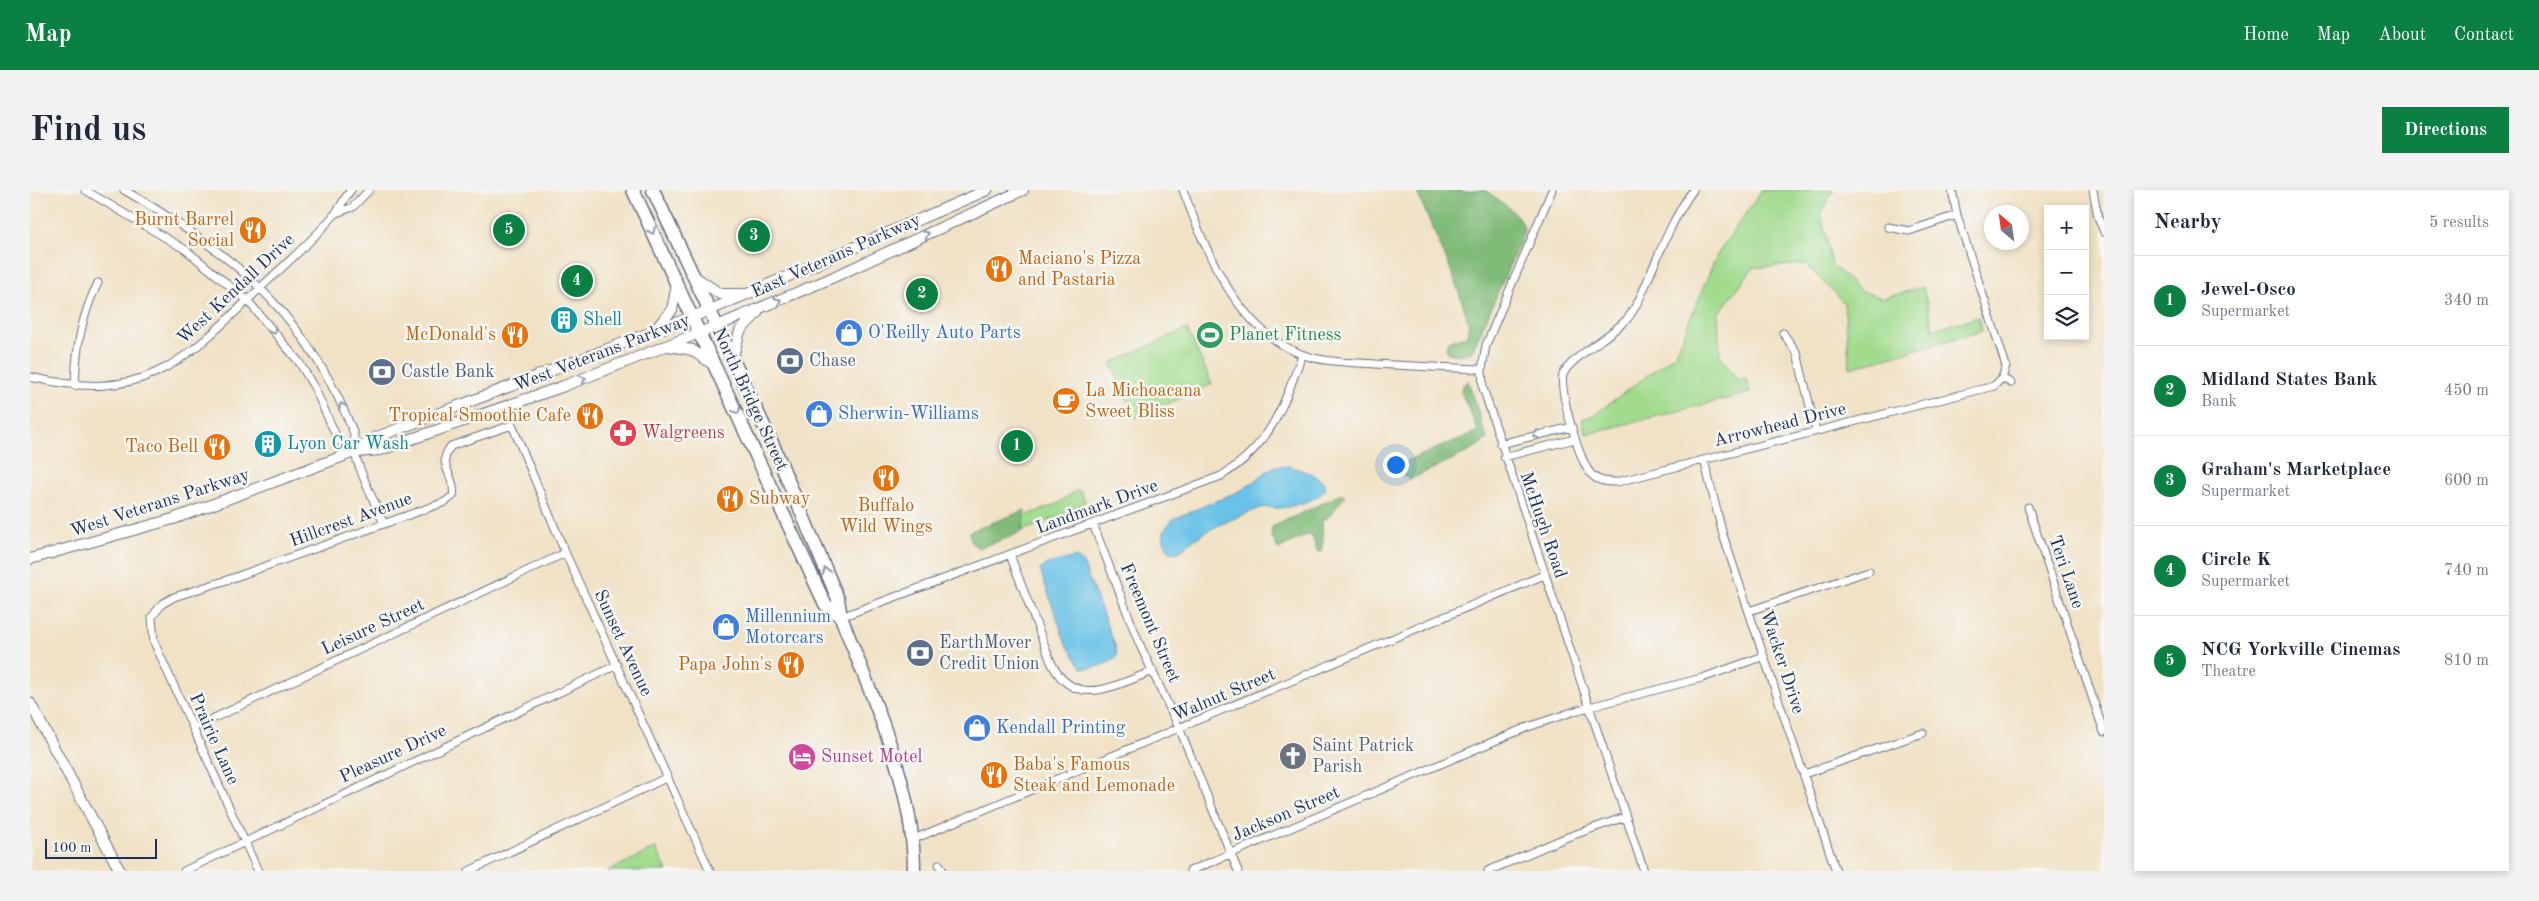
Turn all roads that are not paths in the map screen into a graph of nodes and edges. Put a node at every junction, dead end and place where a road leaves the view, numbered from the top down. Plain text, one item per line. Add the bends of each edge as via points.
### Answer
1 (85, 190) edge
2 (124, 190) edge
3 (351, 190) edge
4 (369, 190) edge
5 (633, 190) edge
6 (653, 190) edge
7 (987, 190) edge
8 (1022, 190) edge
9 (1183, 190) edge
10 (1552, 190) edge
11 (1693, 190) edge
12 (1952, 190) edge
13 (2094, 190) edge
14 (336, 213) junction
15 (1957, 215) junction
16 (1888, 227) dead end
17 (2104, 232) edge
18 (695, 277) junction
19 (98, 283) dead end
20 (677, 283) junction
21 (261, 288) junction
22 (751, 293) junction
23 (248, 300) junction
24 (760, 308) junction
25 (710, 310) junction
26 (693, 317) junction
27 (717, 326) junction
28 (654, 332) junction
29 (700, 333) junction
30 (1783, 333) dead end
31 (668, 346) junction
32 (1302, 355) junction
33 (732, 359) junction
34 (716, 367) junction
35 (1482, 370) junction
36 (30, 377) edge
37 (2002, 378) junction
38 (2011, 382) dead end
39 (75, 386) junction
40 (512, 425) joint
41 (1572, 426) junction
42 (1816, 431) junction
43 (1575, 439) junction
44 (1500, 444) junction
45 (354, 452) junction
46 (1504, 457) junction
47 (1704, 460) junction
48 (2028, 507) dead end
49 (384, 524) junction
50 (1094, 524) junction
51 (565, 553) junction
52 (1010, 555) junction
53 (30, 559) edge
54 (1869, 570) dead end
55 (1544, 575) junction
56 (1749, 611) junction
57 (152, 617) joint
58 (841, 617) junction
59 (1764, 656) junction
60 (617, 665) junction
61 (1153, 671) junction
62 (30, 703) edge
63 (1588, 707) junction
64 (193, 728) junction
65 (1180, 730) junction
66 (2104, 732) edge
67 (1923, 733) dead end
68 (1804, 774) junction
69 (668, 777) junction
70 (1625, 817) junction
71 (244, 840) junction
72 (914, 840) junction
73 (1232, 854) junction
74 (120, 871) edge
75 (184, 871) edge
76 (258, 871) edge
77 (469, 871) edge
78 (710, 871) edge
79 (914, 871) edge
80 (1190, 871) edge
81 (1238, 871) edge
82 (1488, 871) edge
83 (1644, 871) edge
84 (1836, 871) edge

1 - 23 street via 186,250
2 - 21 street via 222,252
3 - 14 street, West Kendall Drive
4 - 14 street, West Kendall Drive via 353,207
5 -> 20 highway, North Bridge Street
6 - 18 highway, North Bridge Street
7 - 22 main road, East Veterans Parkway
24 -> 8 main road, East Veterans Parkway
9 - 32 street via 1210,252 1241,308 1273,339
10 - 35 street, McHugh Road via 1486,345
11 - 41 street via 1671,225 1639,300 1628,317 1571,363 1564,374 1563,391
12 - 15 street
13 - 17 street
14 - 21 street, West Kendall Drive
15 - 16 street via 1909,231
15 - 37 street via 2006,366
18 - 22 main road via 720,294
18 - 25 highway, North Bridge Street
19 - 39 street via 82,323
20 - 26 highway, North Bridge Street
20 - 28 main road via 672,310
21 - 23 street, West Kendall Drive
45 -> 21 street via 353,432 319,362
22 - 25 main road, East Veterans Parkway
23 - 39 street, West Kendall Drive via 197,348 164,369 125,383
23 -> 45 street via 299,362 316,389 338,440
24 - 27 main road, East Veterans Parkway
24 - 33 main road via 740,331
25 - 26 main road, West Veterans Parkway
25 - 27 highway, North Bridge Street
26 - 28 main road, West Veterans Parkway
26 - 29 highway, North Bridge Street
27 - 29 main road, West Veterans Parkway
27 - 33 highway, North Bridge Street
28 - 45 main road, West Veterans Parkway via 377,437
29 - 31 main road, West Veterans Parkway
29 - 34 highway, North Bridge Street
30 - 42 street via 1797,353
31 - 34 main road via 692,350
45 -> 31 main road, West Veterans Parkway via 380,450
32 - 35 street via 1335,362
32 - 50 street, Landmark Drive via 1272,428 1244,460 1221,476
58 -> 33 highway, North Bridge Street via 838,599 789,481
34 -> 58 highway, North Bridge Street via 825,604
35 - 44 street, McHugh Road via 1485,400
36 - 39 street, West Kendall Drive
37 - 38 street
37 - 42 street, Arrowhead Drive via 1984,390
40 - 49 street, Hillcrest Avenue via 451,446 444,461 454,488 453,496 445,502
40 - 51 street, Sunset Avenue
41 - 43 street
41 -> 44 street
42 - 47 street, Arrowhead Drive
43 - 46 street
43 - 47 street, Arrowhead Drive via 1584,466 1603,482 1617,482
44 - 46 street, McHugh Road
45 - 49 street
45 - 53 main road, West Veterans Parkway via 173,519
46 - 55 street, McHugh Road
47 - 56 street, Wacker Drive via 1723,535
48 - 66 street, Teri Lane
49 - 57 street, Hillcrest Avenue via 174,597 162,604
50 - 52 street, Landmark Drive
50 - 61 street, Freemont Street
51 - 60 street, Sunset Avenue
51 - 64 street, Leisure Street
52 - 58 street, Landmark Drive
52 - 61 street via 1051,662 1057,675 1070,687 1085,691 1102,690
54 - 56 street
55 - 63 street, McHugh Road
55 - 65 street, Walnut Street
56 - 59 street, Wacker Drive
57 - 64 street, Prairie Lane via 154,642
58 - 72 highway, North Bridge Street via 896,764
59 - 63 street, Jackson Street via 1702,678
59 - 68 street, Wacker Drive
60 - 69 street, Sunset Avenue
60 - 71 street, Pleasure Drive
61 - 65 street, Freemont Street
62 - 74 main road
63 - 70 street, McHugh Road
63 - 73 street, Jackson Street via 1525,728
64 - 71 street, Prairie Lane
65 - 72 street, Walnut Street
65 - 73 street, Freemont Street
67 - 68 street
68 - 84 street, Wacker Drive
69 - 77 street
69 - 78 street, Sunset Avenue
70 - 82 street
70 - 83 street, McHugh Road
71 - 75 street, Pleasure Drive
71 - 76 street, Prairie Lane
72 - 79 highway, North Bridge Street
73 - 80 street, Jackson Street
73 - 81 street, Freemont Street

